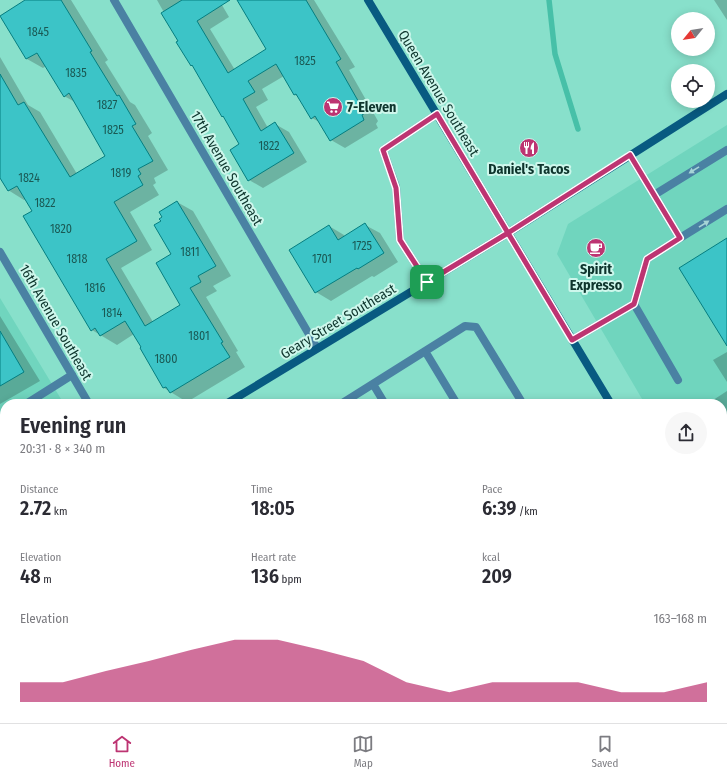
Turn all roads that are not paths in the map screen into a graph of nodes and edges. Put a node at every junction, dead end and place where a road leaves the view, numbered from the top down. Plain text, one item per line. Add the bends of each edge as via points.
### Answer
1 (114, 0) edge
2 (368, 0) edge
3 (727, 94) edge
4 (437, 114) junction
5 (727, 150) edge
6 (630, 155) junction
7 (654, 195) junction
8 (727, 209) edge
9 (508, 233) junction
10 (680, 238) junction
11 (0, 252) edge
12 (427, 282) junction
13 (634, 304) junction
14 (572, 340) junction
15 (317, 348) junction
16 (425, 351) junction
17 (72, 375) junction
18 (678, 380) dead end
19 (373, 384) junction
20 (34, 399) edge
21 (86, 399) edge
22 (240, 399) edge
23 (349, 399) edge
24 (382, 399) edge
25 (454, 399) edge
26 (520, 399) edge
27 (608, 399) edge

1 - 15 street, 17th Avenue Southeast
2 - 4 main road, Queen Avenue Southeast
3 - 6 main road, Geary Street Southeast
4 - 9 main road, Queen Avenue Southeast
4 - 12 street via 383,150 396,188 400,240
5 -> 7 street
6 - 7 street
6 - 9 main road, Geary Street Southeast
7 - 10 street
10 -> 8 street
9 - 12 main road, Geary Street Southeast
9 - 14 main road, Queen Avenue Southeast
10 - 13 street via 647,259
11 - 17 street, 16th Avenue Southeast
12 - 15 main road, Geary Street Southeast
13 - 14 street
13 - 18 street
14 - 27 main road, Queen Avenue Southeast
15 - 22 main road, Geary Street Southeast
16 - 19 street
16 - 25 street
16 - 26 street via 465,326 476,327
17 - 20 street
17 - 21 street, 16th Avenue Southeast
19 - 23 street
19 - 24 street

